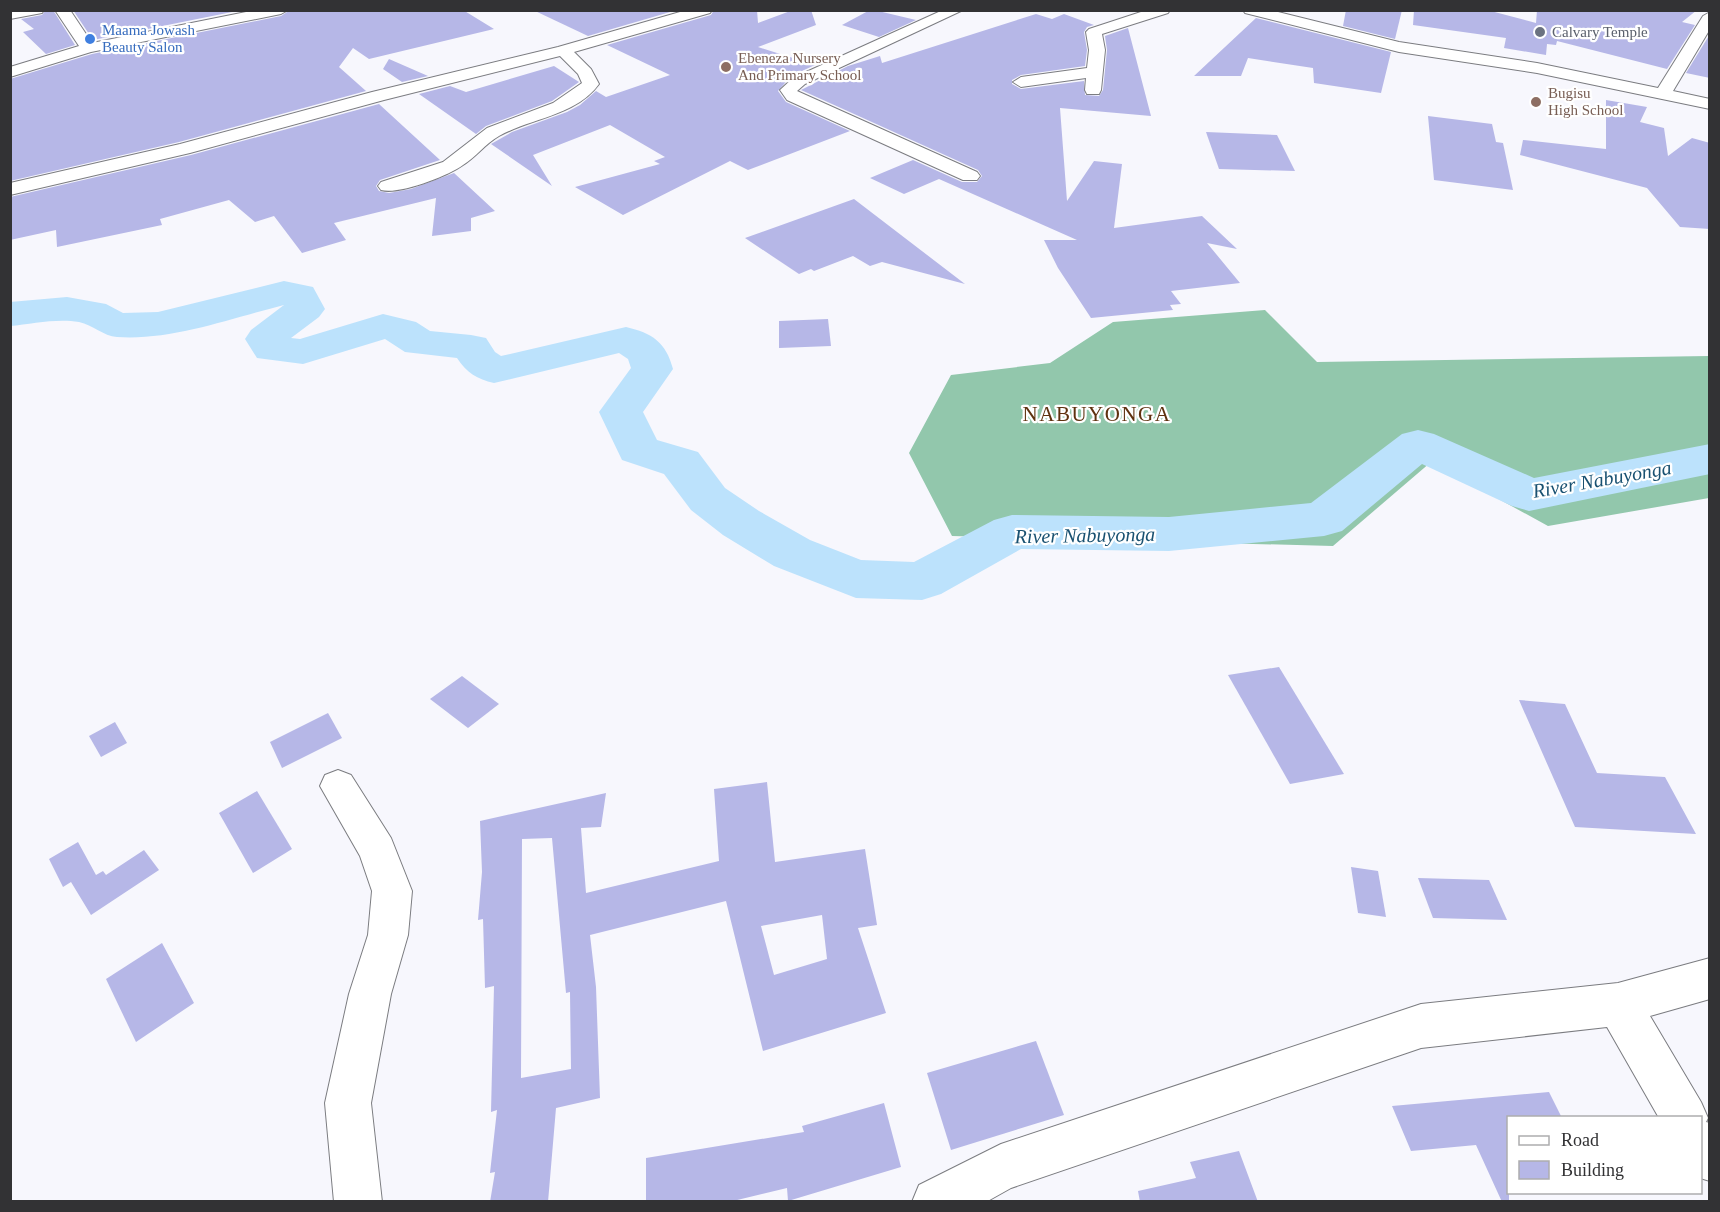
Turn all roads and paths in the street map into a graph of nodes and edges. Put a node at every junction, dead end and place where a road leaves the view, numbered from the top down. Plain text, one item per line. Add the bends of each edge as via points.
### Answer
1 (37, 10) edge
2 (62, 10) edge
3 (281, 10) edge
4 (705, 10) edge
5 (956, 10) edge
6 (1163, 10) edge
7 (1250, 10) edge
8 (10, 15) edge
9 (1710, 16) edge
10 (88, 48) junction
11 (563, 50) junction
12 (10, 72) edge
13 (1094, 72) junction
14 (1021, 82) dead end
15 (1093, 90) dead end
16 (1663, 93) junction
17 (1710, 104) edge
18 (970, 176) dead end
19 (388, 186) dead end
20 (10, 189) edge
21 (338, 786) dead end
22 (1710, 978) edge
23 (1618, 1004) junction
24 (1684, 1116) edge
25 (1702, 1145) edge
26 (1710, 1158) edge
27 (358, 1202) edge
28 (936, 1202) edge

1 - 8 street
2 - 10 street
3 - 10 street
4 - 11 street
5 - 18 street via 799,81 788,90 792,96
6 - 13 street via 1096,30
7 - 16 street via 1399,47 1537,68
9 - 16 street
10 - 12 street
11 - 19 street via 585,72 591,84 586,91 492,133 456,161
11 - 20 street via 183,149
13 - 14 street
13 - 15 street
16 - 17 street
21 - 27 street via 376,850 392,891 388,935 370,994 348,1103
22 - 23 street
23 - 24 street
23 - 28 street via 1421,1026 1001,1168
25 - 26 street

